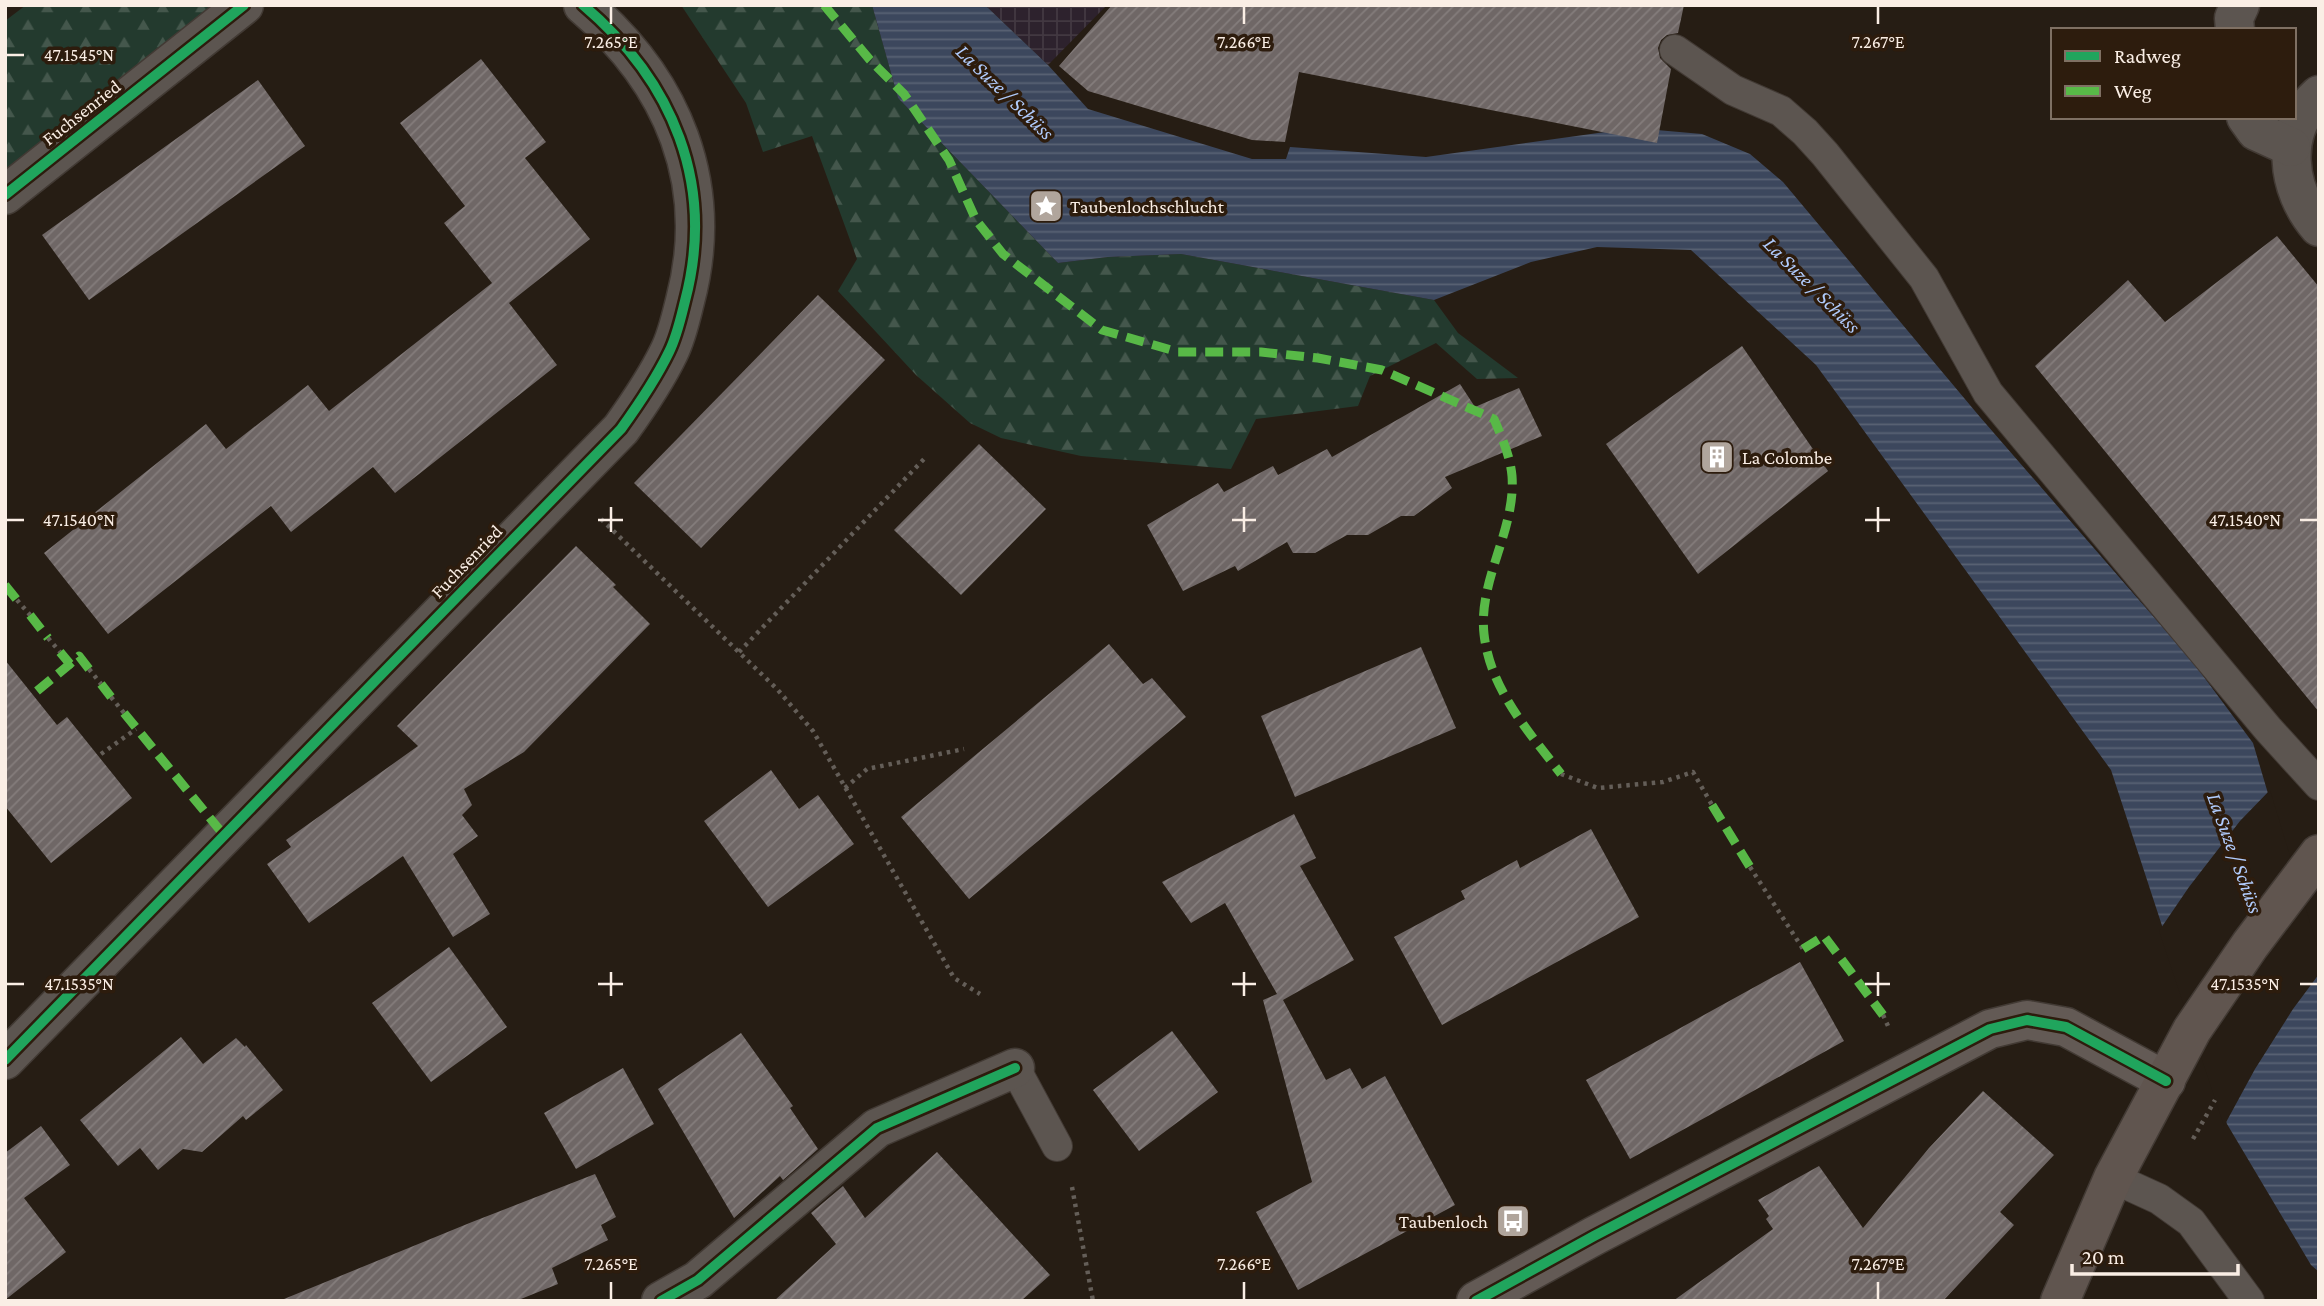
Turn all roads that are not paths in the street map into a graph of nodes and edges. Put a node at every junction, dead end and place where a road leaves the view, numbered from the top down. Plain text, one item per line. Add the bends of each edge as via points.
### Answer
1 (244, 5) edge
2 (583, 5) edge
3 (2239, 5) edge
4 (2235, 28) edge
5 (1675, 50) dead end
6 (2319, 95) edge
7 (2247, 119) edge
8 (2291, 147) junction
9 (5, 195) edge
10 (2319, 227) edge
11 (2319, 785) edge
12 (2310, 865) edge
13 (5, 1060) edge
14 (1016, 1069) joint
15 (2166, 1081) junction
16 (1057, 1146) dead end
17 (2113, 1178) junction
18 (662, 1301) edge
19 (1476, 1301) edge
20 (2060, 1301) edge
21 (2249, 1301) edge

1 - 9 street, Fuchsenried
2 - 13 street, Fuchsenried via 625,43 661,96 689,170 696,218 694,269 671,349 651,388 621,429
3 - 4 street
5 - 11 lane via 1732,90 1781,111 1825,154 1924,278 1989,393
6 - 8 street via 2296,129
7 - 8 street via 2256,131
8 - 10 street via 2294,181
12 - 15 main road via 2192,1030
14 - 16 lane
14 - 18 street via 877,1128 698,1280
15 - 17 main road
15 - 19 street via 2066,1027 2027,1020 1990,1029
17 - 20 main road
17 - 21 lane via 2160,1199 2190,1222

